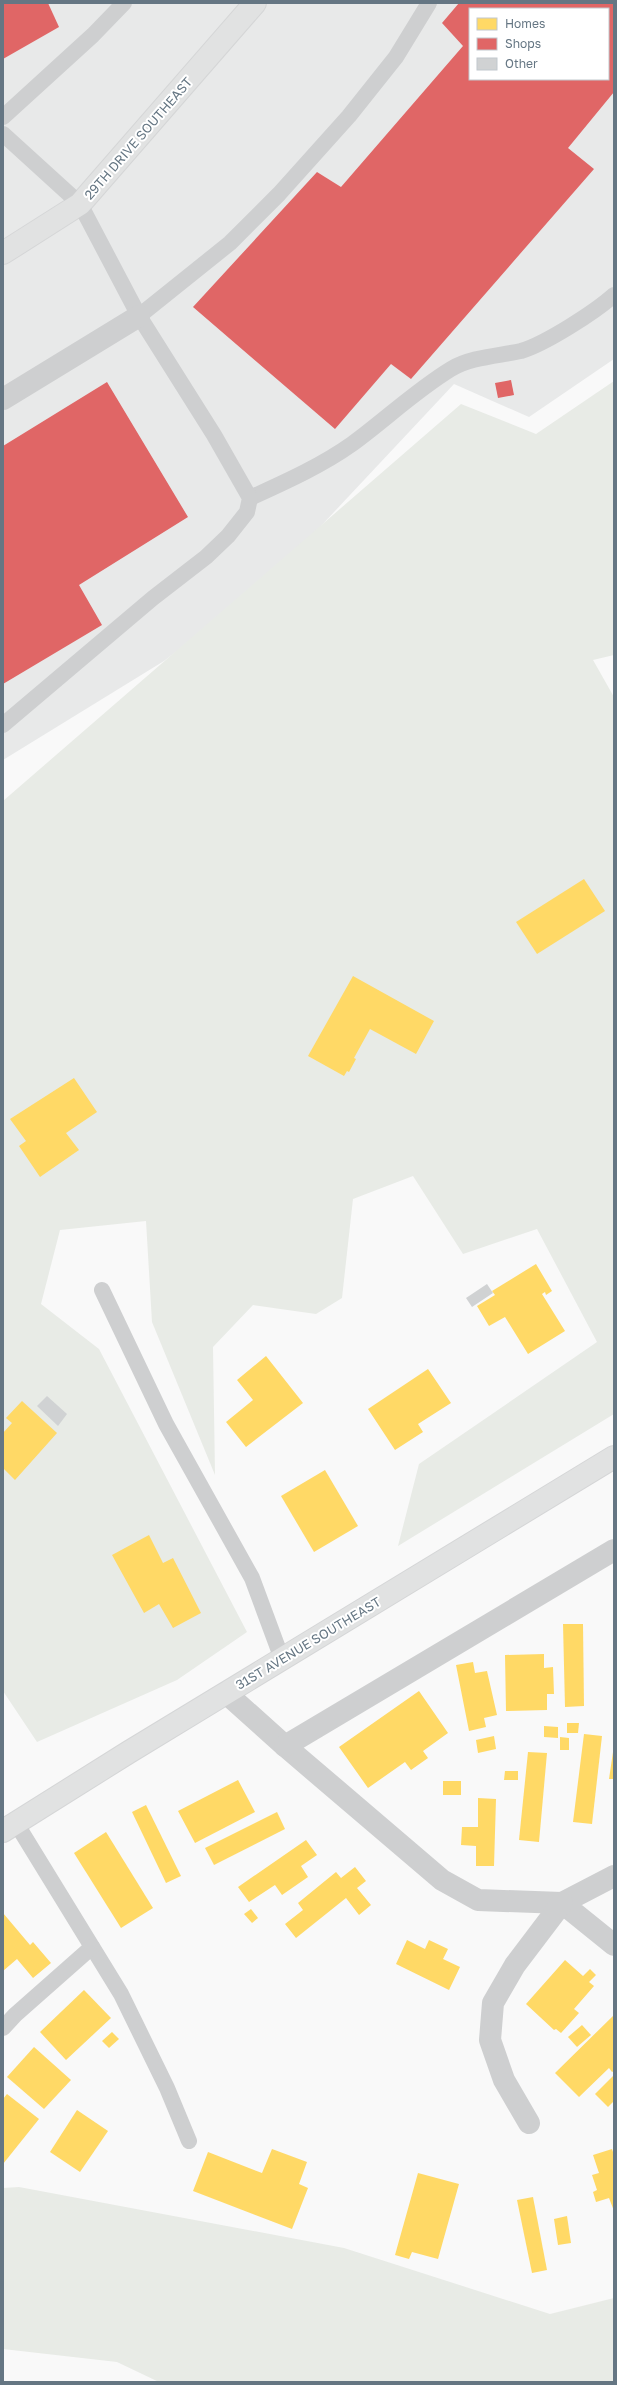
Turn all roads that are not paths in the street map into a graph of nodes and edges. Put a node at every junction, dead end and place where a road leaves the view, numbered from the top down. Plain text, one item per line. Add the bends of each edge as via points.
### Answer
1 (124, 3) edge
2 (255, 3) edge
3 (429, 3) edge
4 (3, 117) edge
5 (3, 134) edge
6 (80, 204) junction
7 (3, 253) edge
8 (614, 295) edge
9 (139, 316) junction
10 (3, 399) edge
11 (250, 498) junction
12 (3, 725) edge
13 (102, 1290) dead end
14 (614, 1457) edge
15 (614, 1550) edge
16 (282, 1659) junction
17 (226, 1693) junction
18 (284, 1746) junction
19 (9, 1827) edge
20 (614, 1876) edge
21 (562, 1903) junction
22 (614, 1945) edge
23 (92, 1947) junction
24 (3, 2028) edge
25 (529, 2123) dead end
26 (189, 2141) dead end

1 - 4 lane via 93,35
2 - 6 street, 29TH DRIVE SOUTHEAST
3 - 9 lane via 396,57 349,116 279,194 230,243
5 - 6 lane
6 - 7 street, 29TH DRIVE SOUTHEAST
6 - 9 lane
8 - 11 lane via 598,310 540,343 523,350 478,359 452,368 351,445 322,463
9 - 10 street
9 - 11 lane via 214,435
11 - 12 lane via 246,512 228,536 206,557 152,598
13 - 16 lane via 166,1424 252,1578
14 - 16 street, 31ST AVENUE SOUTHEAST
15 - 18 street
16 - 17 street, 31ST AVENUE SOUTHEAST
17 - 18 street
17 - 19 street, 31ST AVENUE SOUTHEAST
18 - 21 street via 442,1880 472,1897 478,1900
19 - 23 lane
20 - 21 street
21 - 22 street
21 - 25 street via 515,1965 493,2003 490,2040 504,2080
23 - 24 lane
23 - 26 lane via 121,1994 167,2088

